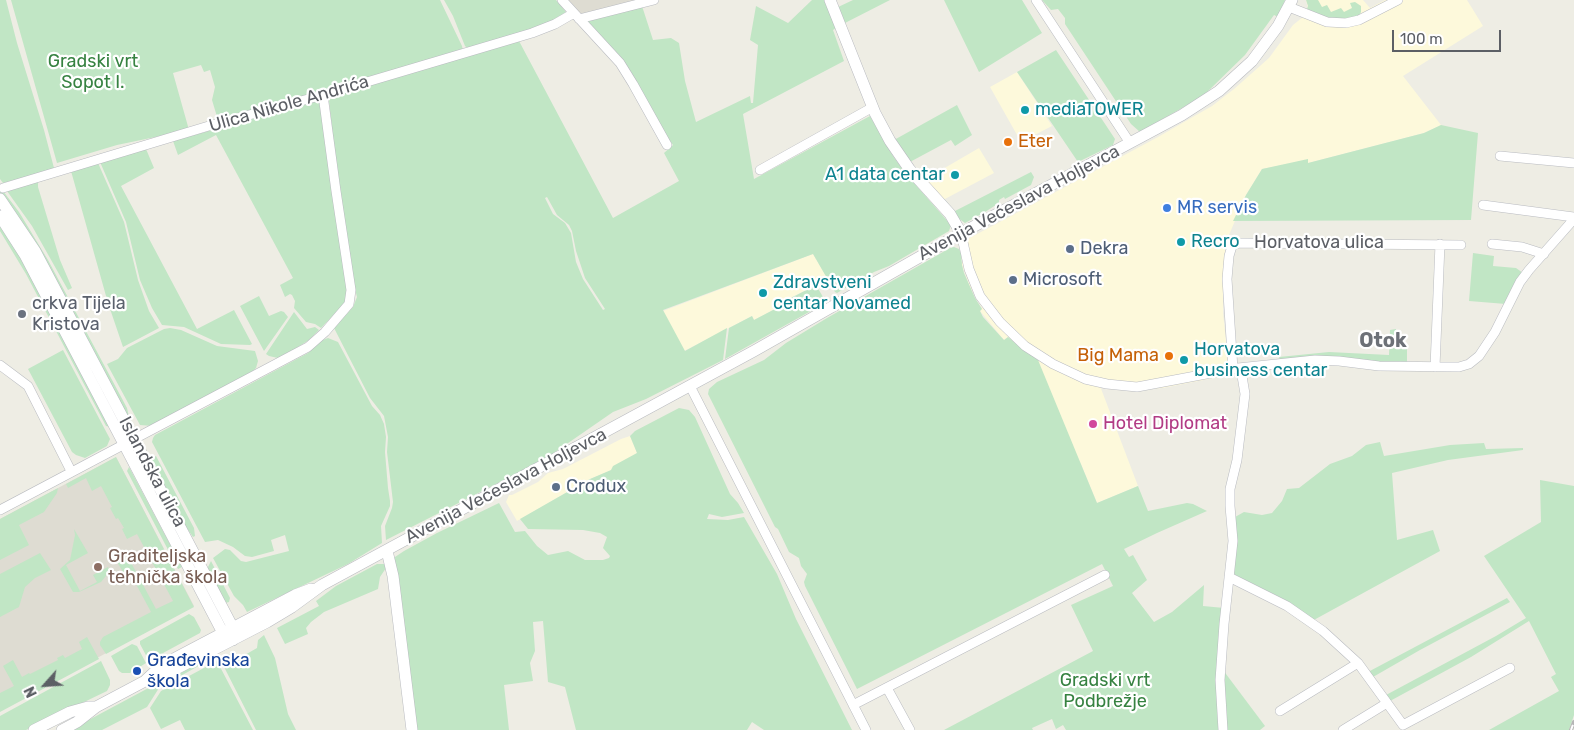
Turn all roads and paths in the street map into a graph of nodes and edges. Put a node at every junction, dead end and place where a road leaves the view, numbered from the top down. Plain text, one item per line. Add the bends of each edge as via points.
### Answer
1 (562, 0) edge
2 (654, 0) edge
3 (830, 0) edge
4 (1036, 0) edge
5 (1398, 0) edge
6 (1290, 4) edge
7 (576, 16) junction
8 (323, 95) junction
9 (873, 107) junction
10 (1130, 143) junction
11 (667, 145) dead end
12 (1500, 156) dead end
13 (1574, 163) edge
14 (760, 170) dead end
15 (1, 193) edge
16 (1483, 205) dead end
17 (0, 216) edge
18 (1574, 218) edge
19 (961, 233) junction
20 (1440, 244) junction
21 (1492, 244) dead end
22 (1461, 245) dead end
23 (1544, 254) junction
24 (0, 365) edge
25 (1435, 367) junction
26 (1236, 368) junction
27 (690, 386) junction
28 (129, 441) junction
29 (71, 471) junction
30 (0, 510) edge
31 (387, 551) junction
32 (1104, 575) dead end
33 (1229, 577) junction
34 (230, 633) junction
35 (1358, 664) junction
36 (1510, 668) dead end
37 (887, 688) junction
38 (1387, 703) junction
39 (853, 705) junction
40 (96, 707) junction
41 (1280, 711) dead end
42 (1404, 727) edge
43 (38, 729) edge
44 (62, 730) edge
45 (412, 730) edge
46 (866, 730) edge
47 (910, 730) edge
48 (1223, 730) edge
49 (1343, 730) edge

1 - 7 street
2 - 7 street, Ulica Nikole Andrića
3 - 9 street
4 - 10 street
5 - 6 street via 1359,20 1346,23 1327,22
6 - 10 street, Avenija Većeslava Holjevca via 1271,37 1237,76 1202,102
7 - 8 street, Ulica Nikole Andrića via 532,33
7 - 11 street via 620,63
8 - 15 street, Ulica Nikole Andrića via 212,125
8 - 28 street via 352,290 349,304 308,347
9 - 14 street
9 - 19 street via 904,162 950,214
10 - 19 street, Avenija Većeslava Holjevca
12 - 13 street
15 - 28 street, Islandska ulica via 35,251
16 - 18 street
17 - 28 street, Islandska ulica
18 - 23 street
19 - 26 street via 974,284 988,309 1024,346 1053,364 1085,378 1137,387
19 - 27 street, Avenija Većeslava Holjevca
20 - 22 street, Horvatova ulica
20 - 25 street
20 - 26 street, Horvatova ulica via 1238,243 1232,246 1227,279
21 - 23 street via 1522,247
23 - 25 street via 1520,282 1479,356 1459,367
24 - 29 street via 28,386
25 - 26 street via 1315,360
26 - 33 street, Horvatova ulica via 1242,376 1245,394 1230,489 1233,541
27 - 31 street, Avenija Većeslava Holjevca
27 - 39 street
28 - 29 street
28 - 34 street, Islandska ulica
29 - 30 street
31 - 34 street, Avenija Većeslava Holjevca via 322,586 295,595
31 - 45 street
32 - 37 street
33 - 35 street via 1288,606 1323,631
33 - 48 street, Horvatova ulica via 1220,680
34 - 40 street, Avenija Većeslava Holjevca via 162,665 145,681
35 - 38 street
35 - 41 street
36 - 42 street
37 - 39 street
37 - 47 street
38 - 42 street
38 - 49 street
39 - 46 street
40 - 43 street, Avenija Većeslava Holjevca via 70,712
40 - 44 street, Avenija Većeslava Holjevca

